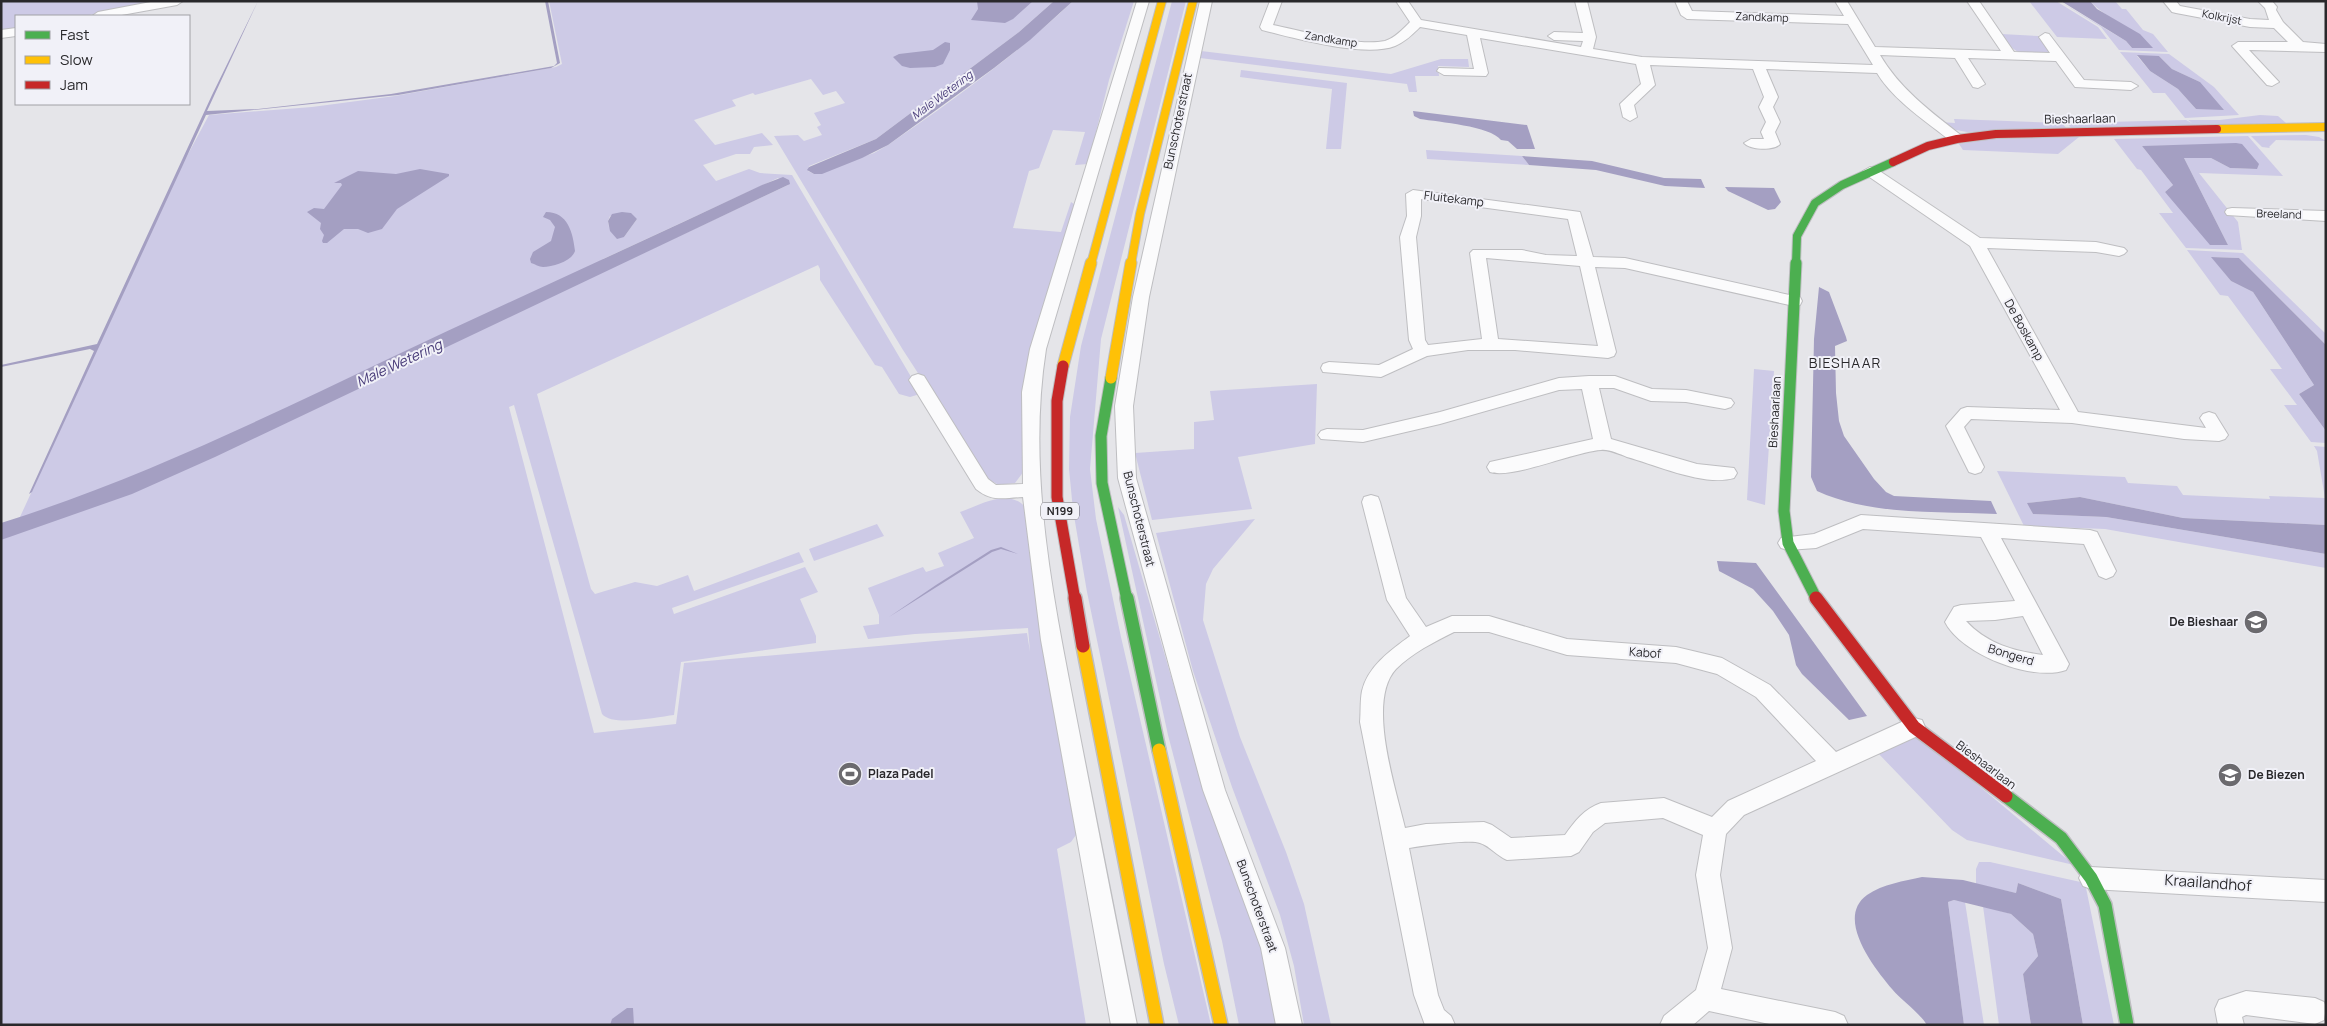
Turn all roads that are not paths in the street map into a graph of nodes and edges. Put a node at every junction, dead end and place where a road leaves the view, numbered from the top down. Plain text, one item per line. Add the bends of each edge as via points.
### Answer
1 (177, 1) edge
2 (1142, 1) edge
3 (1162, 1) edge
4 (1193, 1) edge
5 (1206, 1) edge
6 (1276, 1) edge
7 (1402, 1) edge
8 (1581, 1) edge
9 (1681, 1) edge
10 (1841, 1) edge
11 (1972, 1) edge
12 (2169, 1) edge
13 (2264, 1) edge
14 (103, 15) edge
15 (1852, 20) junction
16 (1417, 23) junction
17 (2278, 24) junction
18 (15, 32) edge
19 (1473, 32) junction
20 (1, 34) edge
21 (1590, 37) junction
22 (2045, 37) dead end
23 (1505, 38) junction
24 (2299, 46) junction
25 (2326, 48) edge
26 (1586, 51) junction
27 (1870, 51) junction
28 (1959, 54) junction
29 (2011, 56) junction
30 (2061, 57) junction
31 (1642, 61) junction
32 (1758, 66) junction
33 (1880, 69) junction
34 (1444, 71) dead end
35 (2272, 82) dead end
36 (1978, 84) dead end
37 (2131, 86) dead end
38 (1630, 117) dead end
39 (2325, 128) edge
40 (1957, 139) junction
41 (1752, 143) dead end
42 (1870, 171) junction
43 (2232, 212) dead end
44 (2326, 216) edge
45 (1976, 243) junction
46 (2119, 251) dead end
47 (1587, 262) junction
48 (1794, 301) junction
49 (1491, 345) junction
50 (1423, 351) junction
51 (1608, 352) junction
52 (1329, 368) dead end
53 (918, 380) dead end
54 (1589, 382) junction
55 (1615, 382) junction
56 (1725, 403) dead end
57 (2072, 417) junction
58 (2209, 418) dead end
59 (1327, 435) dead end
60 (1603, 443) junction
61 (1496, 467) dead end
62 (1975, 467) dead end
63 (1728, 473) dead end
64 (1032, 490) junction
65 (1371, 502) dead end
66 (1987, 530) junction
67 (1788, 543) junction
68 (2106, 570) dead end
69 (2027, 607) junction
70 (1422, 638) junction
71 (1914, 727) junction
72 (1834, 765) junction
73 (1714, 829) junction
74 (1396, 841) junction
75 (2091, 878) junction
76 (2326, 891) edge
77 (1706, 998) junction
78 (2320, 1016) edge
79 (1124, 1025) edge
80 (1157, 1025) edge
81 (1221, 1025) edge
82 (1289, 1025) edge
83 (1442, 1025) edge
84 (1672, 1025) edge
85 (1835, 1025) edge
86 (2127, 1025) edge
87 (2231, 1025) edge

1 - 14 street
2 - 64 street via 1038,349 1031,392
3 - 80 main road, N199 via 1064,361 1057,401 1057,498 1096,717
4 - 81 main road, Bunschoterstraat via 1140,214 1101,436 1102,483 1135,645
5 - 82 street, Bunschoterstraat via 1141,298 1124,406 1127,478 1214,790 1273,948
6 - 16 street, Zandkamp via 1266,27 1347,43 1387,44 1398,40
7 - 16 street
8 - 21 street
9 - 15 street, Zandkamp via 1687,15
10 - 15 street
11 - 29 street
12 - 17 street, Kolkrijst via 2176,8
13 - 17 street via 2271,7
15 - 27 street
16 - 19 street
17 - 24 street
18 - 20 street
19 - 23 street
19 - 34 street via 1480,73
21 - 23 street
21 - 26 street
22 - 30 street
23 - 26 street
24 - 25 street, Kolkrijst
24 - 35 street, Kolkrijst via 2238,46
26 - 31 street
27 - 28 street
27 - 33 street
28 - 29 street
28 - 36 street
29 - 30 street
30 - 37 street via 2080,84
31 - 32 street
31 - 38 street via 1648,85 1627,104
32 - 33 street
32 - 41 street via 1771,96 1766,106 1773,122 1768,132 1772,144
33 - 40 street via 1914,105
39 - 40 main road, Bieshaarlaan via 1996,134
40 - 42 main road, Bieshaarlaan via 1910,153
42 - 45 street, De Boskamp
42 - 48 main road, Bieshaarlaan via 1815,203 1802,222 1797,236
43 - 44 street, Breeland
45 - 46 street via 2096,247
45 - 57 street, De Boskamp
47 - 48 street via 1624,263
47 - 49 street via 1478,254
47 - 50 street, Fluitekamp via 1575,215 1413,194 1414,216 1408,237 1418,340
47 - 51 street, Fluitekamp
48 - 67 main road, Bieshaarlaan via 1784,512
49 - 50 street via 1448,345
49 - 51 street
50 - 52 street via 1381,371
51 - 55 street, Fluitekamp
53 - 64 street via 982,484 992,492
54 - 55 street
54 - 59 street via 1559,384 1363,436
54 - 60 street
55 - 56 street via 1651,395 1686,396
57 - 58 street via 2219,435
57 - 62 street via 1968,413 1955,426
60 - 61 street
60 - 63 street via 1697,471
64 - 79 street via 1051,640
65 - 70 street via 1398,600
66 - 67 street via 1861,522 1816,542
66 - 68 street via 2090,537
66 - 69 street, Bongerd
67 - 71 main road, Bieshaarlaan via 1816,599
69 - 69 street, Bongerd via 1961,613 1955,622 1965,636 1987,649 2029,663 2059,664
70 - 72 street, Kabof via 1452,624 1489,624 1567,646 1676,655 1722,667 1763,691
70 - 74 street, Kabof via 1388,664 1373,690 1371,722
71 - 72 street
71 - 75 main road, Bieshaarlaan via 2061,838
72 - 73 street via 1736,808
73 - 74 street via 1664,808 1601,813 1585,825 1571,845 1507,849 1484,832 1426,834
73 - 77 street via 1708,875 1720,948
74 - 83 street, Kabof via 1426,995 1435,1019
75 - 76 street, Kraailandhof
75 - 86 main road, Bieshaarlaan via 2105,905
77 - 84 street
77 - 85 street
78 - 87 street via 2246,1002 2228,1009

